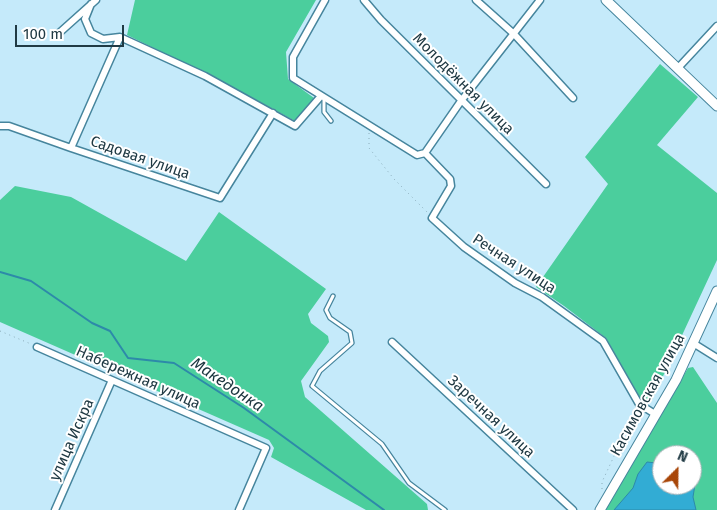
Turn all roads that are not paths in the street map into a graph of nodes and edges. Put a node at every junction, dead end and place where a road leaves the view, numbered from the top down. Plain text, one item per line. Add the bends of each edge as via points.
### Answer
1 (325, 0) edge
2 (364, 0) edge
3 (476, 0) edge
4 (540, 0) edge
5 (606, 0) edge
6 (94, 2) edge
7 (717, 26) edge
8 (58, 34) dead end
9 (514, 34) junction
10 (120, 37) junction
11 (678, 68) junction
12 (322, 97) junction
13 (573, 98) dead end
14 (461, 101) junction
15 (717, 106) edge
16 (273, 113) junction
17 (331, 121) dead end
18 (0, 126) edge
19 (71, 148) junction
20 (425, 153) junction
21 (546, 184) dead end
22 (717, 291) edge
23 (333, 296) dead end
24 (392, 342) dead end
25 (693, 343) junction
26 (37, 347) road end
27 (717, 358) edge
28 (112, 380) junction
29 (655, 414) junction
30 (55, 510) edge
31 (239, 510) edge
32 (445, 510) edge
33 (573, 510) edge
34 (600, 510) edge

1 - 12 street via 293,57 293,78
2 - 14 street, Молодёжная улица
3 - 9 street
4 - 9 street
5 - 11 main road
6 - 8 street
6 - 10 street via 85,19 91,33 104,39
7 - 11 street
9 - 13 street
9 - 14 street
10 - 16 street via 205,76
10 - 19 street, Садовая улица
11 - 15 main road
12 - 16 street via 295,126
12 - 17 lane via 324,112
12 - 20 street via 417,155
14 - 20 street
14 - 21 street, Молодёжная улица
16 - 19 street, Садовая улица via 220,198
18 - 19 street via 9,126
20 - 29 street, Речная улица via 450,179 451,186 432,218 464,247 603,341 639,404
22 - 25 main road, Касимовская улица
23 - 32 lane via 326,310 330,318 350,332 352,343 320,371 312,386 382,444 409,483
24 - 33 street, Заречная улица
25 - 27 street
25 - 29 main road, Касимовская улица
26 - 28 street, Набережная улица
28 - 30 street, улица Искра
28 - 31 street, Набережная улица via 266,448
29 - 34 main road, Касимовская улица

